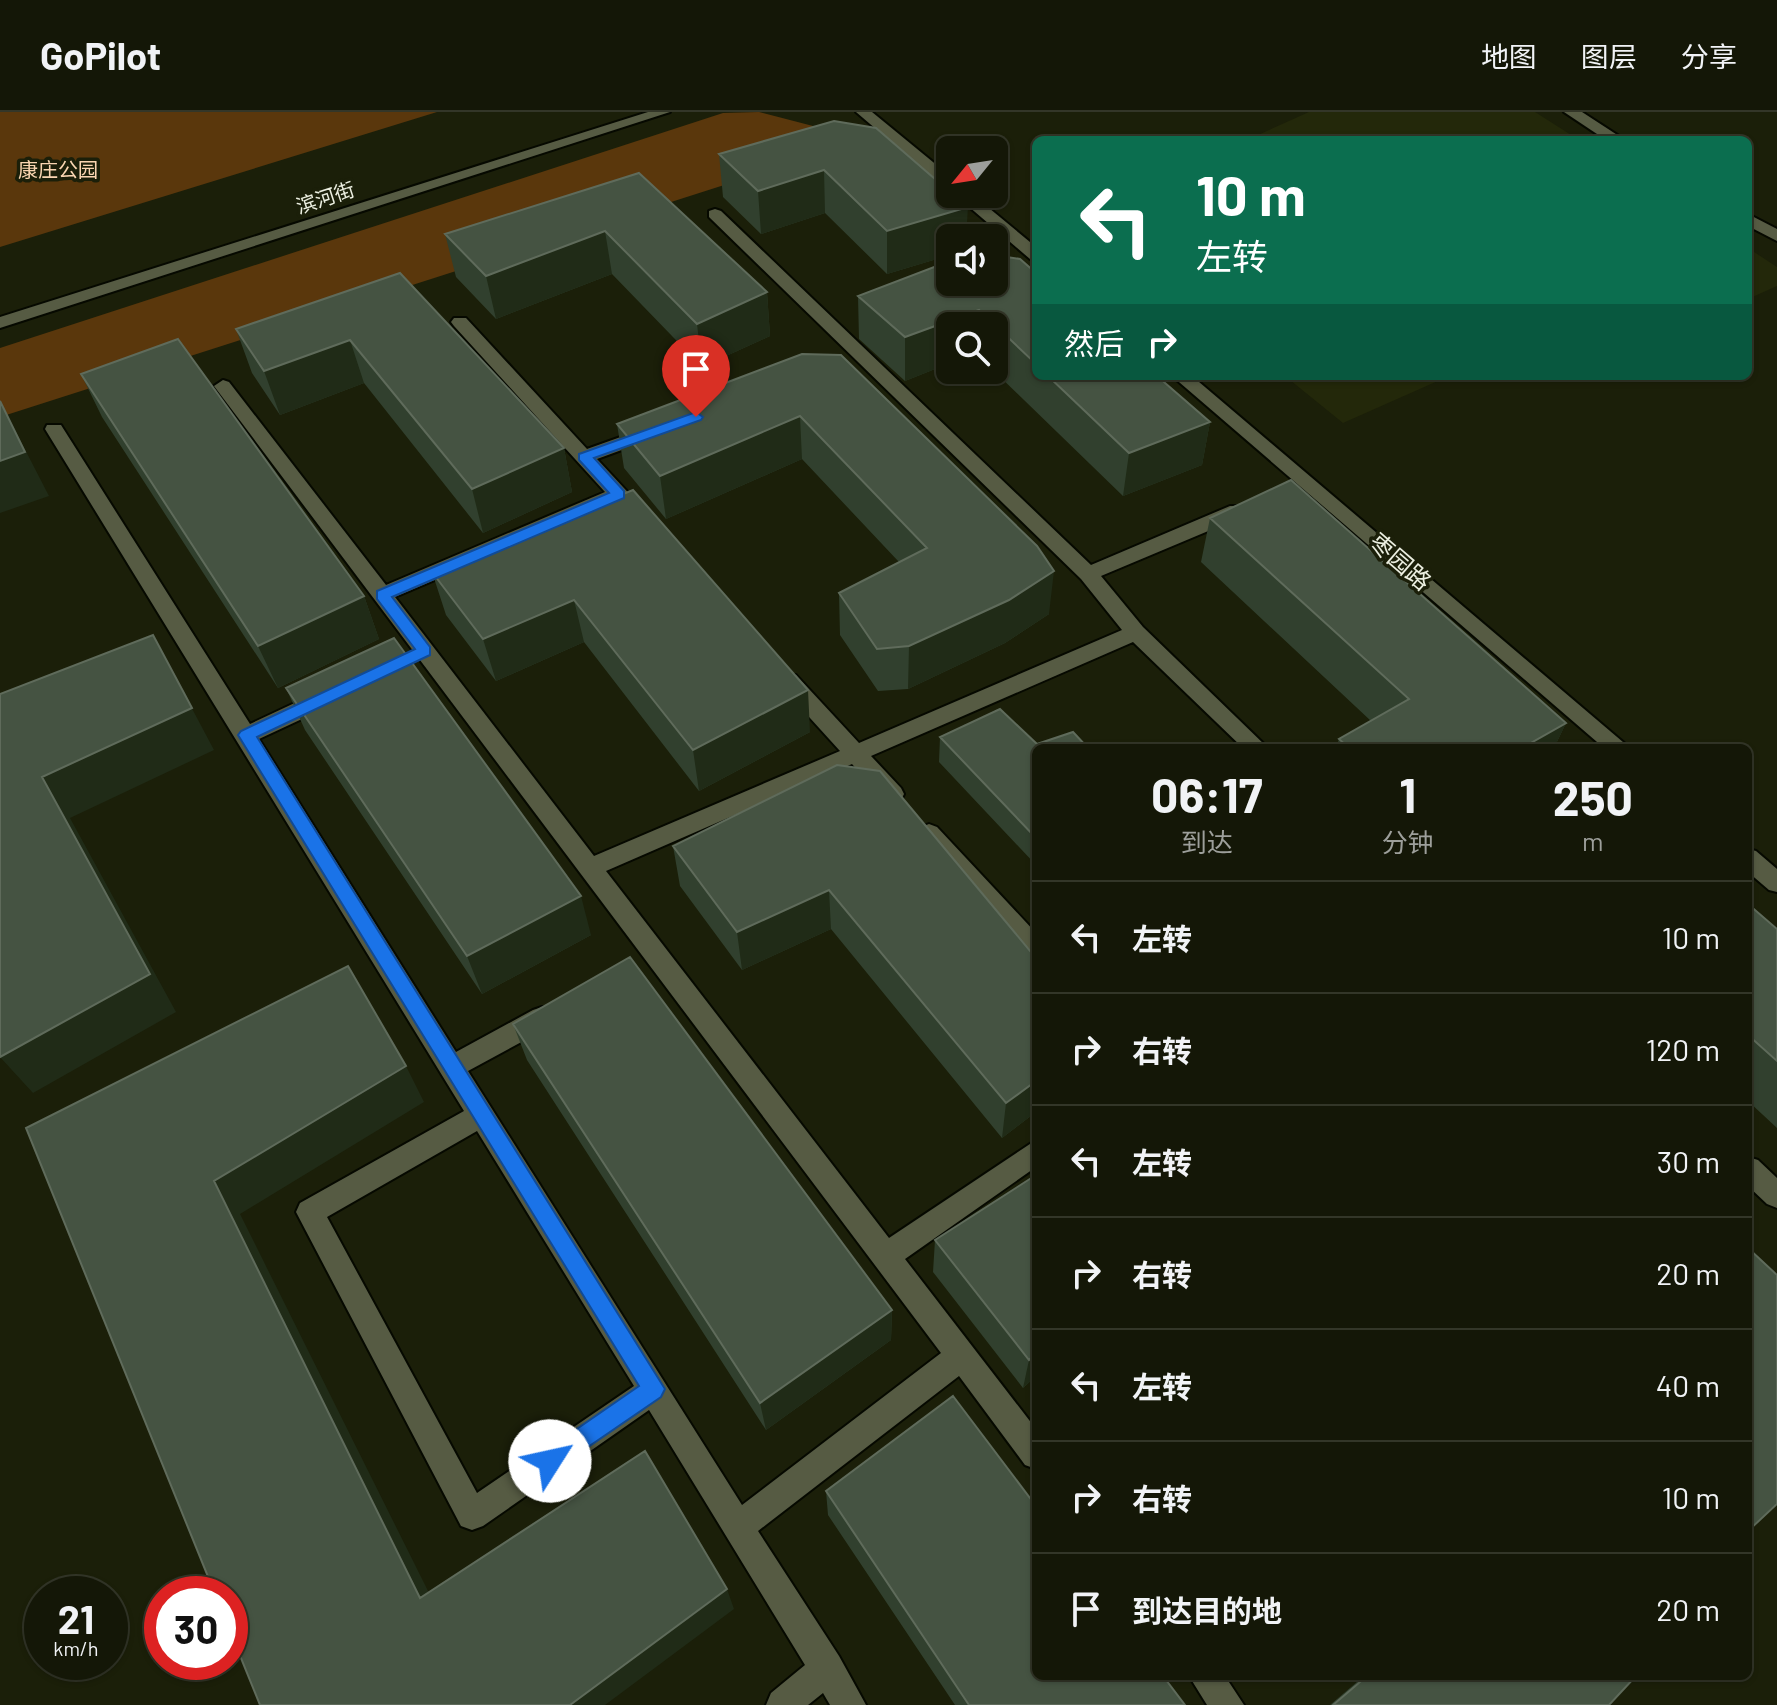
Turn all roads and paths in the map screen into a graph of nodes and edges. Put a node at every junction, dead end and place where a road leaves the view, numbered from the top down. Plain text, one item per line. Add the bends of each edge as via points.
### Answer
1 (663, 112) edge
2 (863, 112) edge
3 (1571, 112) edge
4 (1610, 136) edge
5 (936, 172) edge
6 (979, 208) edge
7 (715, 214) dead end
8 (1752, 221) edge
9 (1777, 236) edge
10 (1032, 252) edge
11 (460, 322) dead end
12 (0, 323) edge
13 (1186, 380) edge
14 (223, 386) dead end
15 (673, 425) edge
16 (54, 429) dead end
17 (584, 457) junction
18 (618, 494) junction
19 (1253, 504) edge
20 (651, 530) edge
21 (1088, 574) junction
22 (382, 595) junction
23 (1136, 632) junction
24 (769, 659) edge
25 (343, 690) edge
26 (247, 735) junction
27 (1253, 744) edge
28 (1614, 744) edge
29 (855, 753) junction
30 (1752, 861) edge
31 (590, 868) junction
32 (1777, 883) edge
33 (1032, 945) edge
34 (658, 956) junction
35 (630, 971) edge
36 (562, 1008) edge
37 (453, 1066) junction
38 (483, 1114) junction
39 (1032, 1155) edge
40 (1752, 1173) edge
41 (1777, 1195) edge
42 (885, 1257) junction
43 (961, 1356) junction
44 (654, 1389) junction
45 (1032, 1449) edge
46 (739, 1526) junction
47 (827, 1668) junction
48 (1208, 1680) edge
49 (783, 1705) edge
50 (849, 1705) edge
51 (1227, 1705) edge

1 - 12 street, 滨河街
2 - 5 street
3 - 4 street
6 - 10 street
7 - 21 street via 857,359
8 - 9 street
11 - 17 street
13 - 28 street, 枣园路
14 - 22 street
15 - 17 street
16 - 26 street
17 - 18 street
18 - 20 street
18 - 22 street
19 - 21 street
21 - 23 street
22 - 31 street via 418,655
23 - 27 street
23 - 29 street
24 - 29 street
25 - 26 street
26 - 37 street
29 - 31 street
29 - 33 street
30 - 32 street
31 - 34 street
34 - 35 street
34 - 42 street
36 - 37 street
37 - 38 street
38 - 44 street
38 - 44 street via 310,1212 472,1515
39 - 42 street
40 - 41 street
42 - 43 street
43 - 45 street
43 - 46 street
44 - 46 street
46 - 47 street
47 - 49 street
47 - 50 street
48 - 51 street

